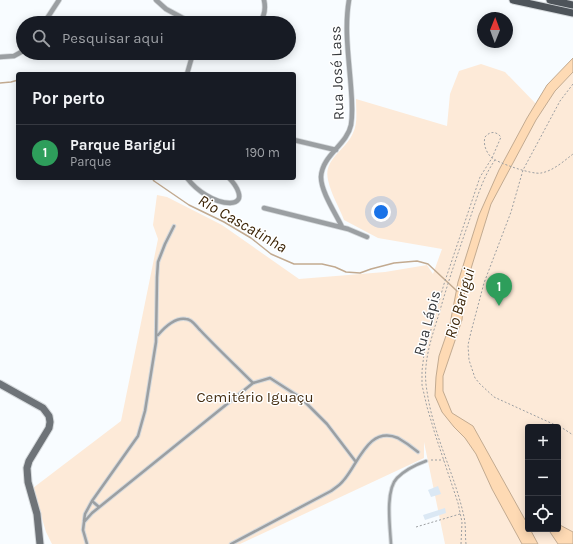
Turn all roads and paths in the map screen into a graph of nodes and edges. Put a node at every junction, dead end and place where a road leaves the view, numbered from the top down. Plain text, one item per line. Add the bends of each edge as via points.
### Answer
1 (59, 0) edge
2 (156, 0) edge
3 (264, 0) edge
4 (349, 0) edge
5 (513, 0) edge
6 (552, 0) edge
7 (531, 4) junction
8 (573, 5) edge
9 (553, 9) junction
10 (573, 13) edge
11 (49, 16) edge
12 (179, 16) edge
13 (263, 16) edge
14 (16, 55) edge
15 (0, 57) edge
16 (191, 60) edge
17 (188, 72) edge
18 (573, 84) edge
19 (296, 140) edge
20 (336, 150) junction
21 (573, 154) edge
22 (492, 158) junction
23 (495, 160) junction
24 (523, 170) junction
25 (189, 180) edge
26 (231, 180) edge
27 (264, 208) dead end
28 (174, 226) dead end
29 (342, 227) junction
30 (367, 237) dead end
31 (157, 337) junction
32 (253, 383) junction
33 (0, 384) edge
34 (573, 435) edge
35 (418, 452) dead end
36 (444, 460) junction
37 (426, 461) joint
38 (356, 462) junction
39 (92, 501) junction
40 (99, 507) junction
41 (460, 514) junction
42 (84, 522) junction
43 (416, 527) dead end
44 (40, 544) edge
45 (87, 544) edge
46 (231, 544) edge
47 (391, 544) edge
48 (461, 544) edge
49 (466, 544) edge

1 - 11 street
2 - 12 street
3 - 13 street
4 - 20 street, Rua José Lass via 347,34 352,117 347,137
5 - 7 main road
6 - 7 main road via 550,4
6 - 8 main road
6 - 9 street
7 - 9 main road
9 - 10 main road
14 - 15 street
16 - 17 street
18 - 24 path via 560,101
19 - 20 street
20 - 29 street, Rua José Lass via 325,163 321,178 324,191
21 - 24 path via 543,173 536,174
22 - 22 path via 501,137 495,132 488,133 484,140 487,152
22 - 23 path
22 - 36 path via 480,177 448,271 426,348 422,372 427,407
23 - 24 path
23 - 49 path, Rua Lápis via 486,175 451,272 426,365 426,391 435,428 464,517
24 - 34 path via 511,212 484,283 468,344 469,360 475,378 490,394
25 - 26 street via 212,198 230,203 236,201 239,194
27 - 29 street
28 - 31 lane via 158,262
29 - 30 street
31 - 32 lane via 164,327 185,318 190,320
31 - 39 lane via 145,411 138,436
32 - 38 lane via 270,378 301,398 327,424
32 - 40 lane
33 - 44 main road via 39,405 49,416 48,428 27,468 37,514
35 - 38 lane via 397,438 378,437
36 - 37 path
36 - 41 path
37 - 47 lane via 411,466 396,479 389,512
38 - 46 lane via 343,481 331,491
39 - 40 lane
39 - 42 lane
40 - 42 lane
41 - 43 path
41 - 48 path
42 - 45 lane

